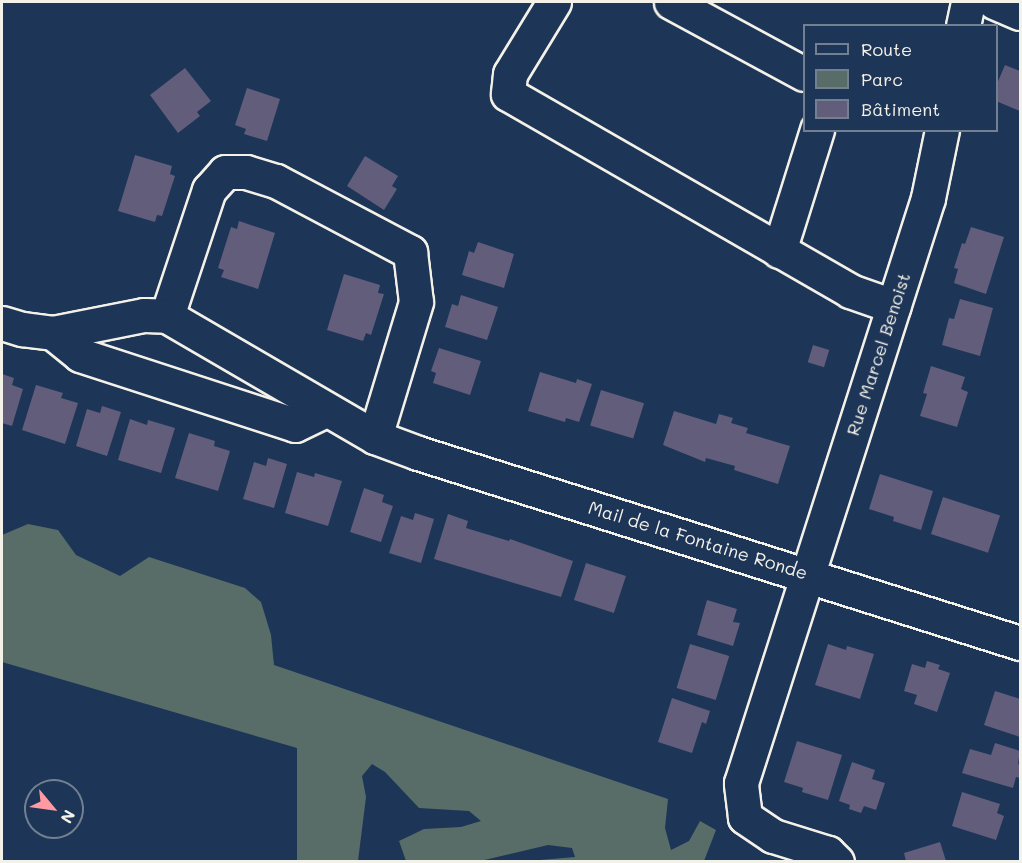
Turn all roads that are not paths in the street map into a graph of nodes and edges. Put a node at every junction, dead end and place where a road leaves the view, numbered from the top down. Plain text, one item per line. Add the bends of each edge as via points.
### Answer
1 (554, 2) edge
2 (671, 2) edge
3 (968, 2) edge
4 (994, 2) edge
5 (1020, 13) edge
6 (963, 24) edge
7 (803, 73) edge
8 (816, 132) edge
9 (942, 132) edge
10 (779, 251) junction
11 (893, 306) junction
12 (167, 316) junction
13 (2, 323) edge
14 (53, 333) junction
15 (326, 410) junction
16 (375, 437) junction
17 (806, 574) junction
18 (1020, 643) edge
19 (837, 861) edge

1 - 10 street via 510,74 508,94
2 - 7 street
3 - 6 street
4 - 5 street
8 - 10 street
9 - 11 street, Rue Marcel Benoist via 928,198
10 - 11 street via 850,291
11 - 17 street, Rue Marcel Benoist
12 - 14 street via 144,315
12 - 15 street, Mail de la Fontaine Ronde
12 - 16 street via 209,190 225,172 246,172 276,181 410,252 416,302
13 - 14 street
14 - 15 street via 80,355 295,425
15 - 16 street, Mail de la Fontaine Ronde
16 - 17 street, Mail de la Fontaine Ronde
17 - 18 street, Mail de la Fontaine Ronde
17 - 19 street, Rue Marcel Benoist via 741,783 745,817 773,836 828,853

